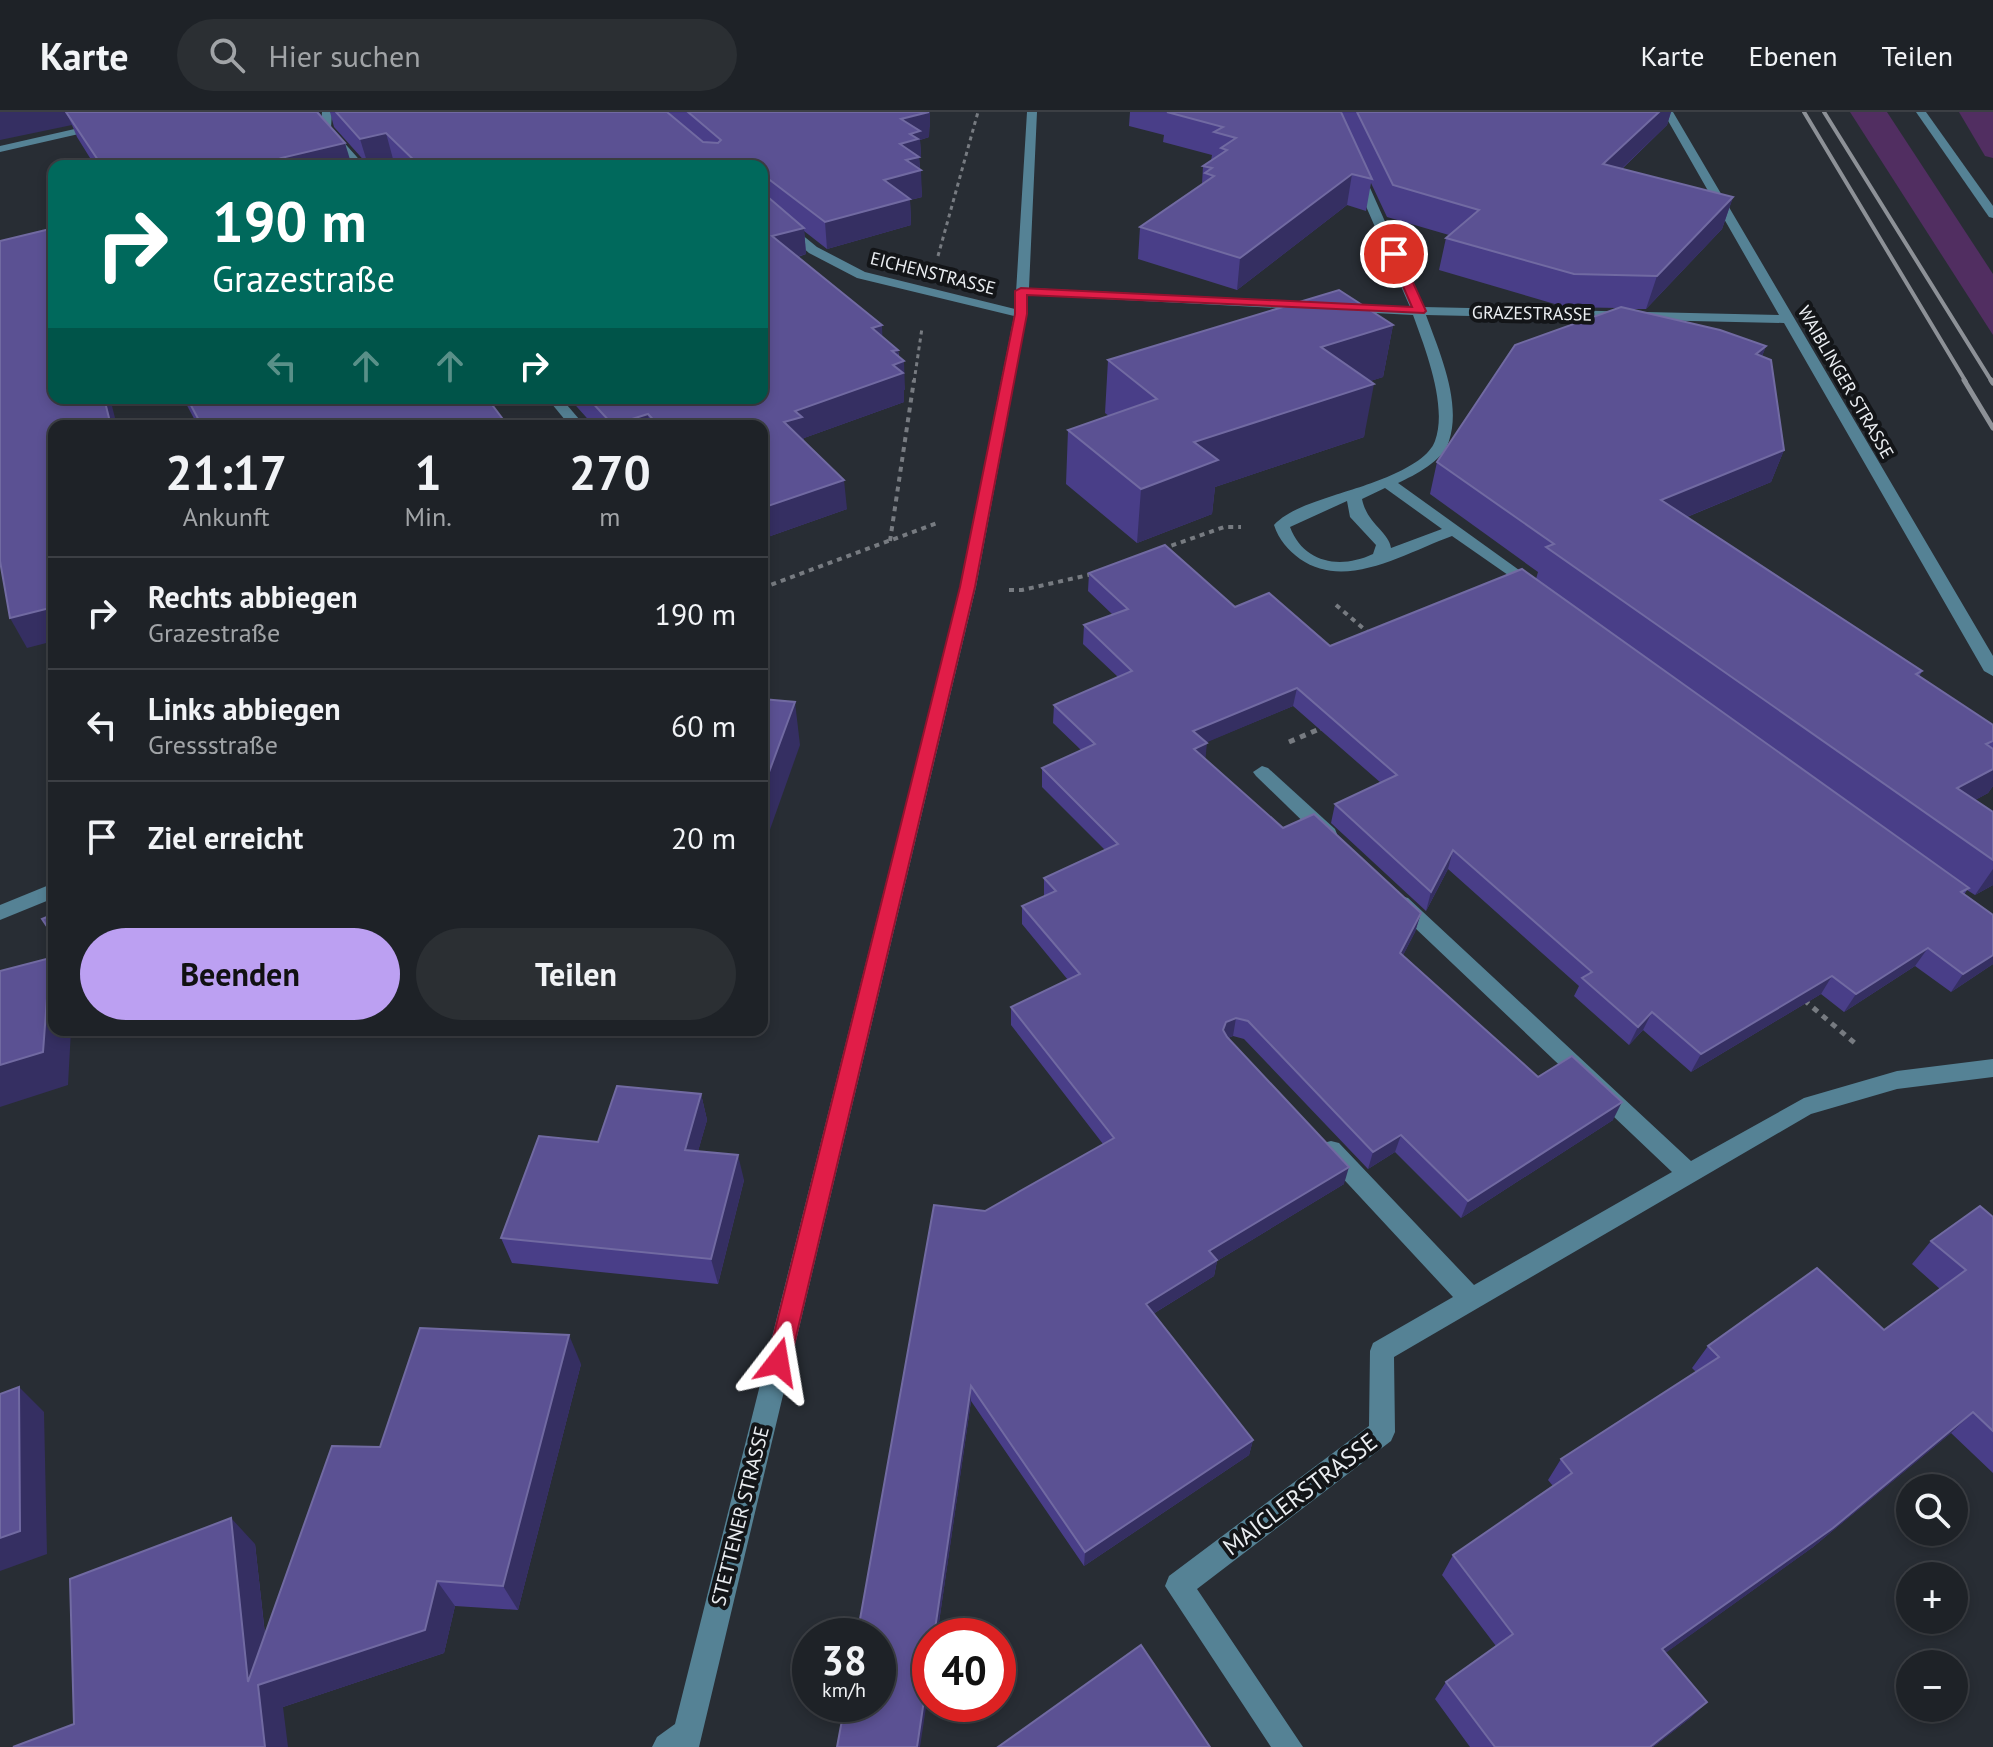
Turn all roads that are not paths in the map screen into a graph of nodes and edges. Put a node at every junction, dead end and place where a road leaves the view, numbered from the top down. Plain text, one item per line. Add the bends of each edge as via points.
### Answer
1 (327, 112) edge
2 (1032, 112) edge
3 (1668, 112) edge
4 (1921, 112) edge
5 (110, 125) edge
6 (0, 149) edge
7 (1350, 155) edge
8 (354, 160) edge
9 (768, 211) edge
10 (1993, 214) edge
11 (1021, 291) junction
12 (1420, 311) junction
13 (1021, 314) junction
14 (1788, 319) junction
15 (559, 404) edge
16 (573, 420) edge
17 (1385, 481) junction
18 (1360, 491) junction
19 (1454, 530) junction
20 (1380, 557) junction
21 (1543, 595) edge
22 (1993, 671) edge
23 (1262, 772) road end
24 (1343, 848) edge
25 (1389, 892) edge
26 (48, 893) edge
27 (0, 913) edge
28 (1993, 1068) edge
29 (1320, 1138) edge
30 (1689, 1174) junction
31 (1470, 1298) junction
32 (679, 1742) edge
33 (1288, 1747) edge

1 - 8 street via 326,128
2 - 11 street, STETTENER STRASSE
3 - 14 street, WAIBLINGER STRASSE
4 - 10 street
5 - 6 street
7 - 12 street
9 - 13 street, EICHENSTRASSE via 813,250 861,275
11 - 12 street, GRAZESTRASSE
11 - 13 street, STETTENER STRASSE
12 - 14 street, GRAZESTRASSE
12 - 17 street via 1447,415 1442,444 1415,468
13 - 32 street, STETTENER STRASSE via 968,587
14 - 22 street, WAIBLINGER STRASSE
15 - 16 street
17 - 18 street
17 - 19 street
18 - 20 street via 1354,499 1358,517 1384,544
18 - 20 street via 1300,512 1282,525 1286,540 1321,566 1339,570
19 - 20 street
19 - 21 street
23 - 24 street
25 - 30 street
26 - 27 street
28 - 30 street, MAICLERSTRASSE via 1897,1080 1804,1107
29 - 31 street
30 - 31 street, MAICLERSTRASSE
31 - 33 street, MAICLERSTRASSE via 1382,1351 1382,1432 1179,1586

